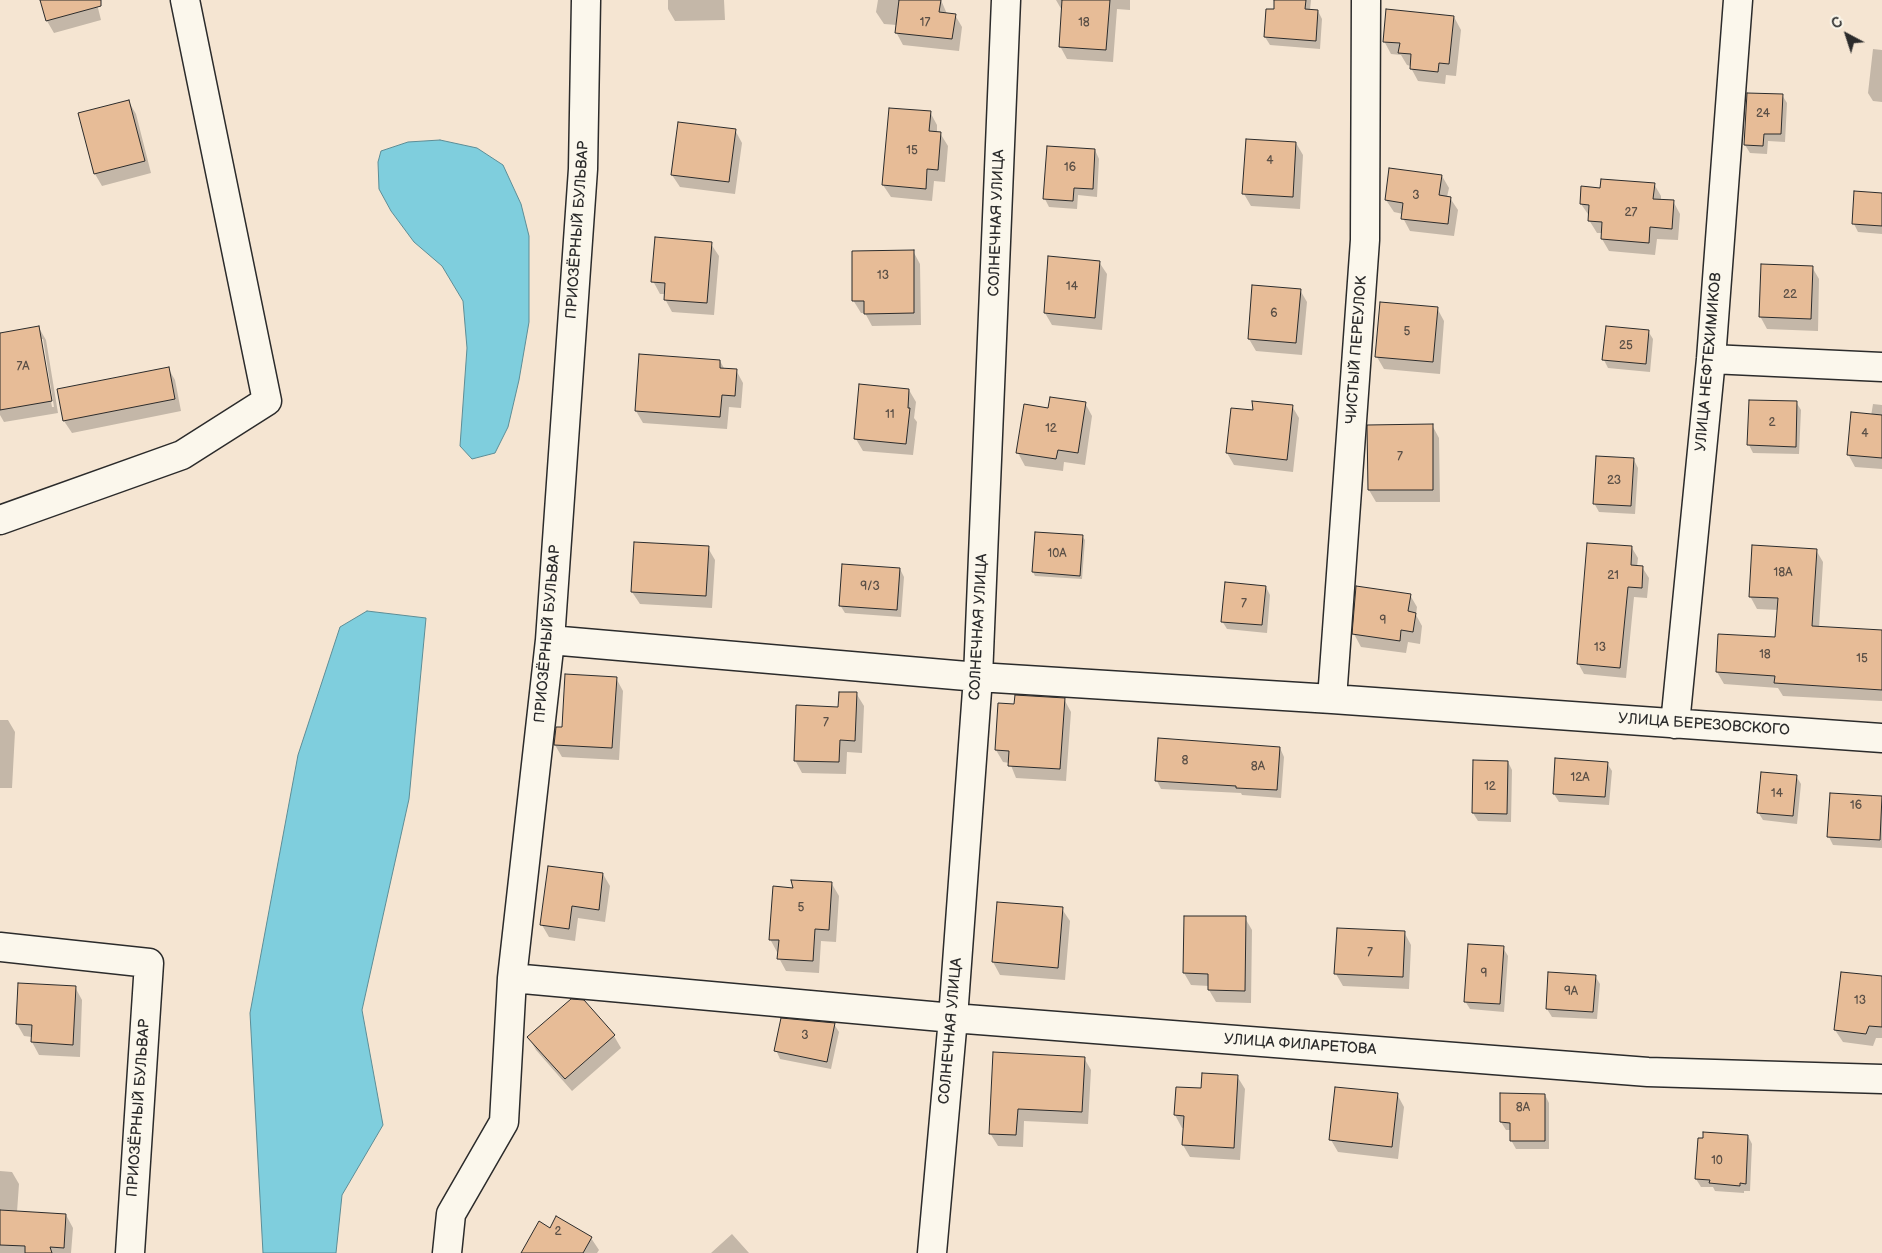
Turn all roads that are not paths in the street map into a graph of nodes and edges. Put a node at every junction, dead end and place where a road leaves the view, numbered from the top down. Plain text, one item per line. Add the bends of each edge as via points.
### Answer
1 (185, 0) edge
2 (586, 0) edge
3 (1006, 0) edge
4 (1366, 0) edge
5 (1738, 0) edge
6 (1711, 359) junction
7 (1882, 367) edge
8 (0, 520) edge
9 (550, 640) junction
10 (978, 677) junction
11 (1332, 699) junction
12 (1675, 724) junction
13 (1882, 738) edge
14 (0, 947) edge
15 (512, 978) junction
16 (953, 1018) junction
17 (1882, 1078) edge
18 (130, 1253) edge
19 (447, 1253) edge
20 (932, 1253) edge

1 - 8 street via 266,401 182,455
2 - 9 street, ПРИОЗЁРНЫЙ БУЛЬВАР via 583,169
3 - 10 street, СОЛНЕЧНАЯ УЛИЦА
4 - 11 street, ЧИСТЫЙ ПЕРЕУЛОК via 1365,240
5 - 6 street, УЛИЦА НЕФТЕХИМИКОВ
6 - 7 street
6 - 12 street, УЛИЦА НЕФТЕХИМИКОВ
9 - 10 street, УЛИЦА БЕРЕЗОВСКОГО
9 - 15 street, ПРИОЗЁРНЫЙ БУЛЬВАР
10 - 11 street, УЛИЦА БЕРЕЗОВСКОГО
10 - 16 street, СОЛНЕЧНАЯ УЛИЦА
11 - 12 street, УЛИЦА БЕРЕЗОВСКОГО
12 - 13 street, УЛИЦА БЕРЕЗОВСКОГО
14 - 18 street, ПРИОЗЁРНЫЙ БУЛЬВАР via 149,963
15 - 16 street, УЛИЦА ФИЛАРЕТОВА
15 - 19 street, ПРИОЗЁРНЫЙ БУЛЬВАР via 504,1122 451,1214
16 - 17 street, УЛИЦА ФИЛАРЕТОВА via 1648,1072
16 - 20 street, СОЛНЕЧНАЯ УЛИЦА

